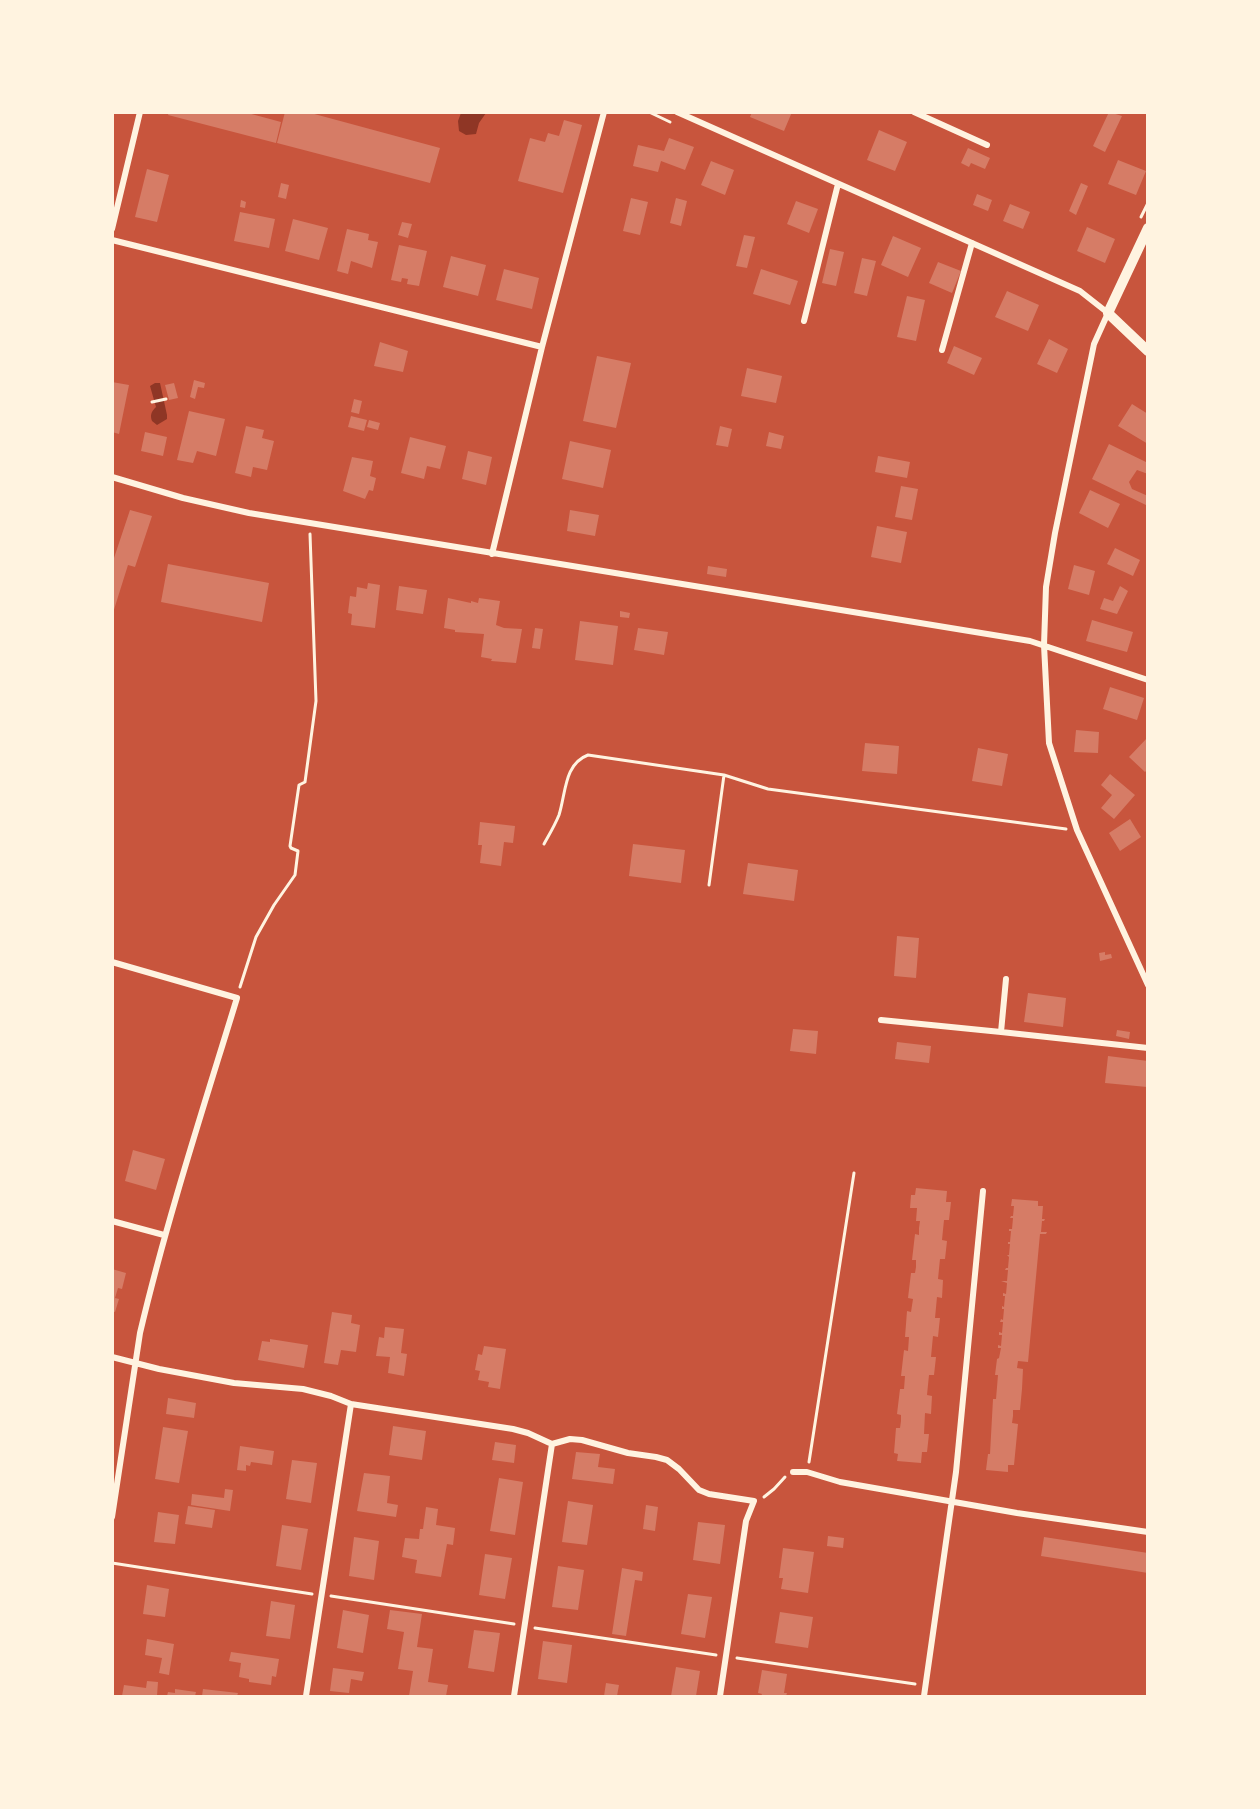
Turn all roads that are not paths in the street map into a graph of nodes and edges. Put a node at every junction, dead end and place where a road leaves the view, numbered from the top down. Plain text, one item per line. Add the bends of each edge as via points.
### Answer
1 (140, 112) edge
2 (604, 112) edge
3 (677, 112) edge
4 (914, 112) edge
5 (987, 145) dead end
6 (838, 184) junction
7 (1148, 228) edge
8 (112, 229) edge
9 (112, 240) edge
10 (972, 243) junction
11 (1108, 313) junction
12 (804, 321) dead end
13 (542, 347) junction
14 (942, 350) dead end
15 (1148, 351) edge
16 (112, 477) edge
17 (492, 554) junction
18 (1044, 645) junction
19 (1148, 680) edge
20 (112, 962) edge
21 (1006, 980) dead end
22 (1148, 985) edge
23 (881, 1020) dead end
24 (1000, 1032) junction
25 (1148, 1048) edge
26 (983, 1191) dead end
27 (112, 1221) edge
28 (164, 1234) junction
29 (112, 1357) edge
30 (136, 1362) junction
31 (351, 1404) junction
32 (552, 1444) junction
33 (793, 1472) road end
34 (952, 1501) junction
35 (112, 1517) edge
36 (1148, 1532) edge
37 (306, 1696) edge
38 (513, 1696) edge
39 (720, 1696) edge
40 (924, 1696) edge

1 - 8 street
2 - 13 street
3 - 6 street
4 - 5 street
6 - 10 street
6 - 12 street
7 - 11 street
9 - 13 street
10 - 11 street via 1080,291
10 - 14 street
11 - 15 street
11 - 18 street via 1094,344 1055,533 1046,587
13 - 17 street
16 - 17 street via 249,513
17 - 18 street
18 - 19 street
18 - 22 street via 1049,743 1077,830
20 - 28 street via 237,998
21 - 24 street
23 - 24 street
24 - 25 street
26 - 34 street
27 - 28 street
28 - 30 street
29 - 30 street
30 - 31 street via 234,1383 303,1389
30 - 35 street
31 - 32 street via 513,1429
31 - 37 street
32 - 38 street
32 - 39 street via 582,1440 656,1456 673,1465 699,1490 754,1501 746,1521
33 - 34 street
34 - 36 street
34 - 40 street

